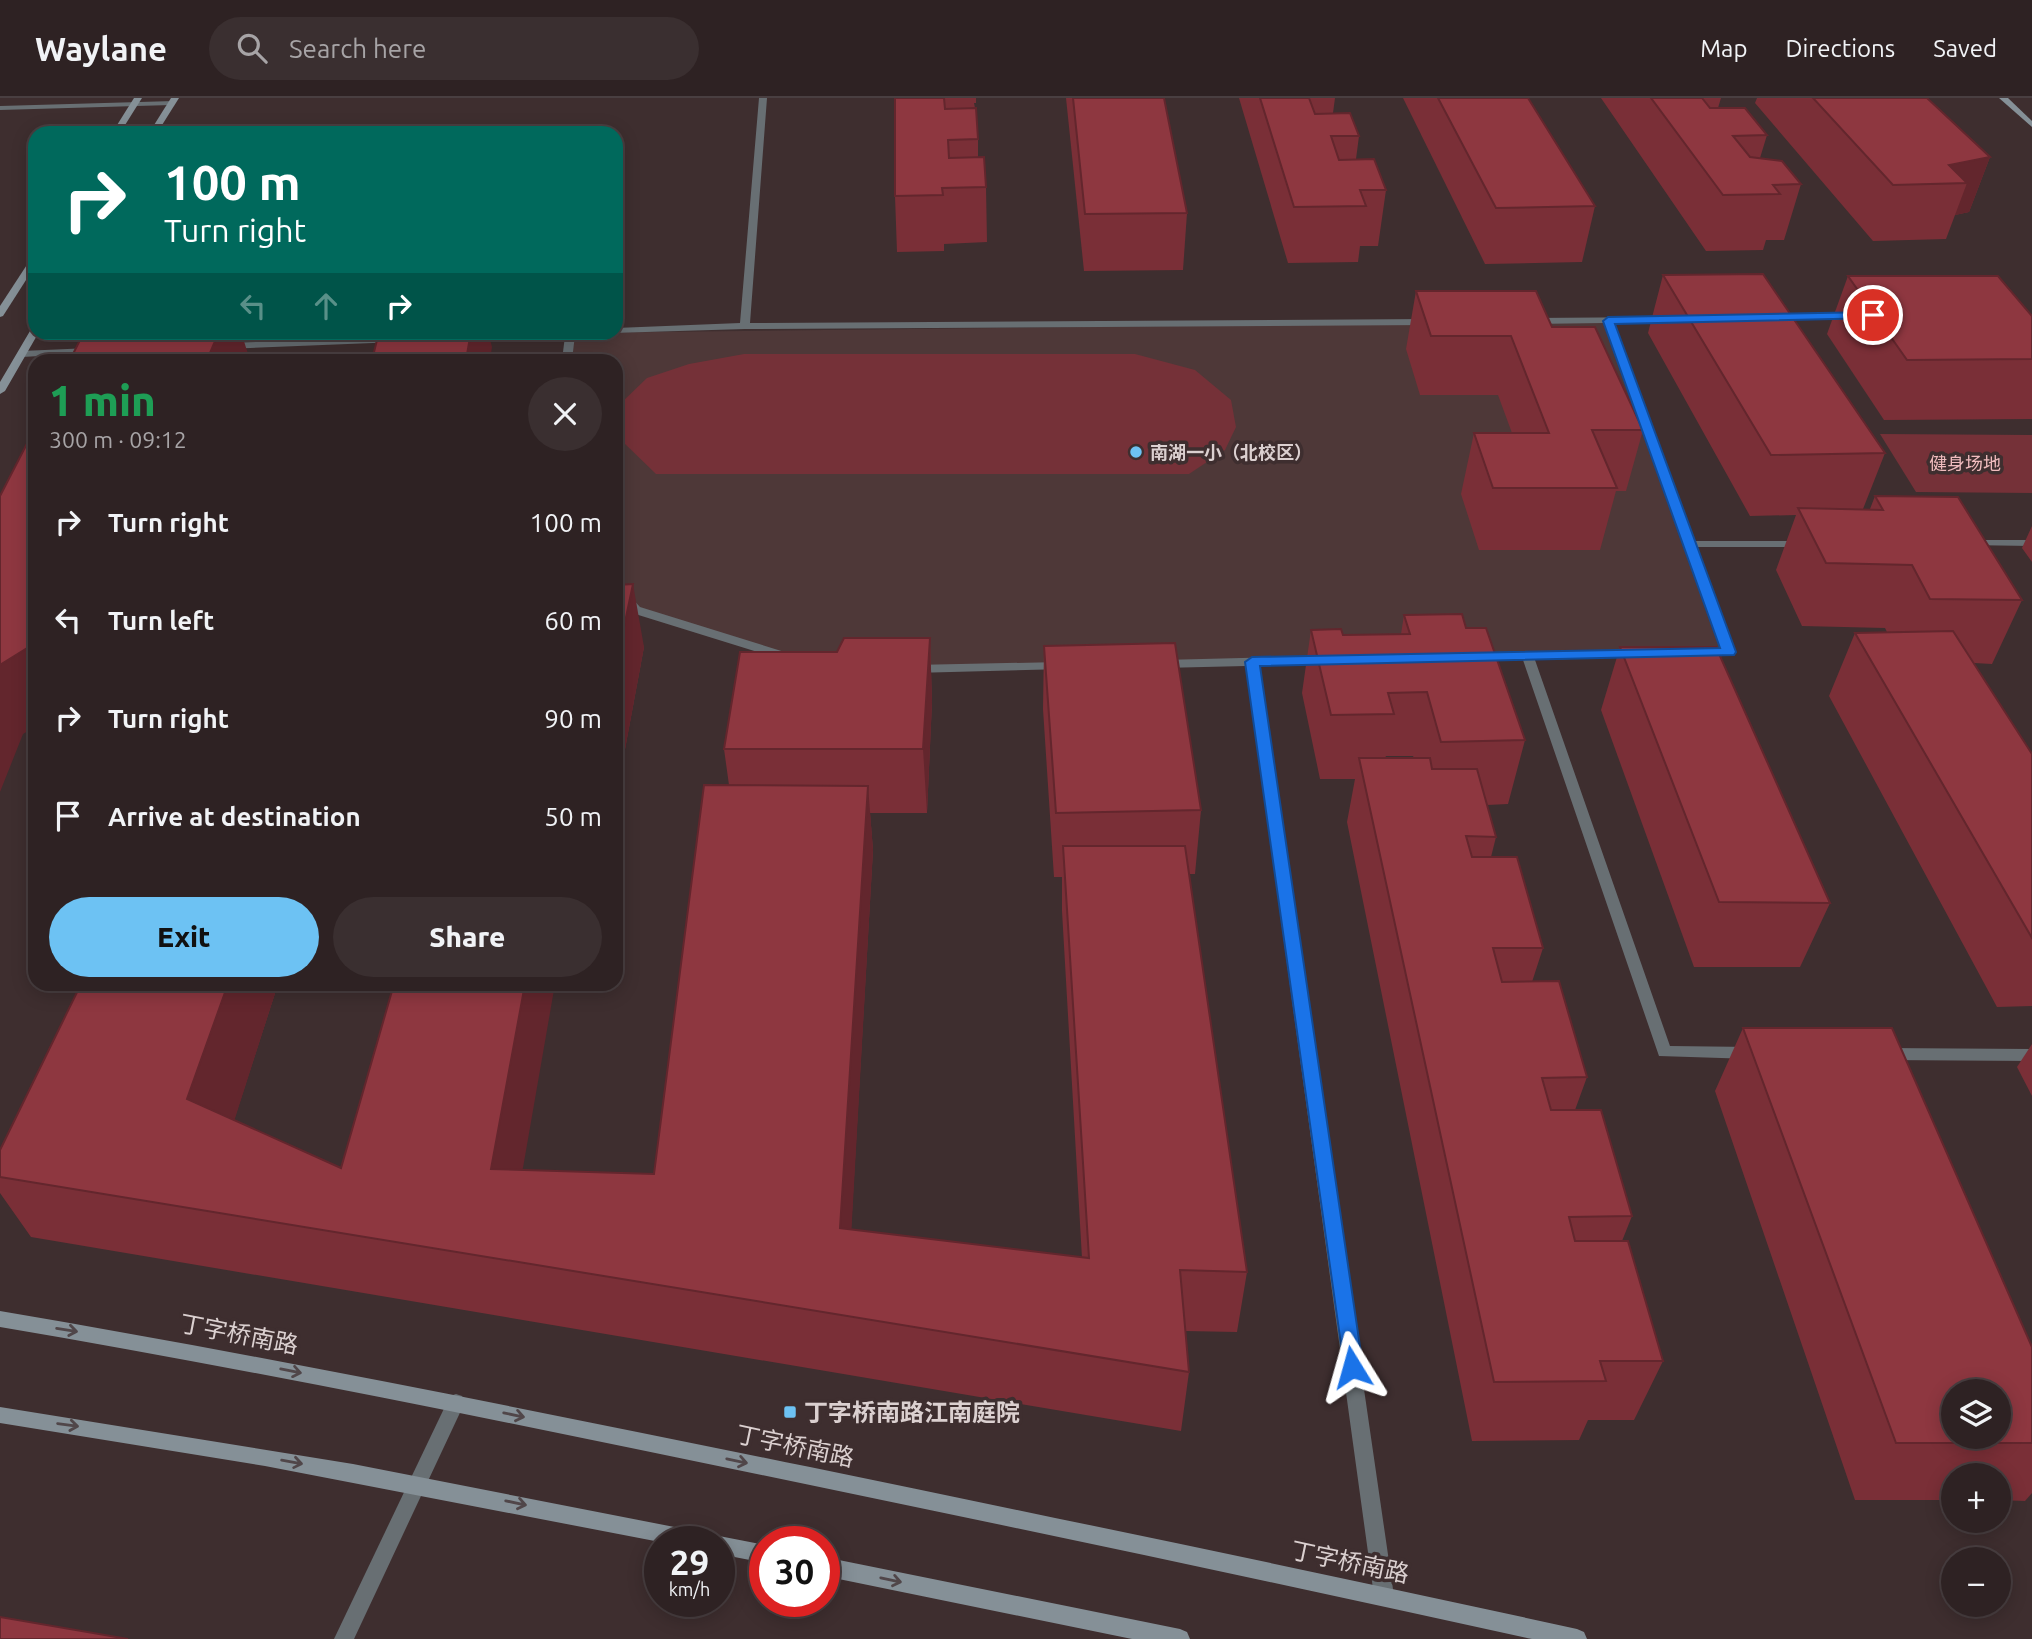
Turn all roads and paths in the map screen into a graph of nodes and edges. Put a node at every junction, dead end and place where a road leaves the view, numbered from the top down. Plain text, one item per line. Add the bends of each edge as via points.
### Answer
1 (763, 98) edge
2 (2003, 98) edge
3 (136, 101) edge
4 (173, 101) edge
5 (0, 108) edge
6 (2032, 125) edge
7 (120, 126) edge
8 (157, 126) edge
9 (28, 270) edge
10 (0, 314) edge
11 (1868, 316) edge
12 (1759, 318) edge
13 (1677, 319) edge
14 (1525, 321) edge
15 (1608, 321) junction
16 (1441, 322) edge
17 (745, 326) junction
18 (623, 331) edge
19 (30, 340) edge
20 (378, 340) edge
21 (214, 346) edge
22 (104, 351) edge
23 (22, 354) junction
24 (0, 391) edge
25 (1964, 543) edge
26 (2032, 543) edge
27 (1690, 544) junction
28 (1813, 544) edge
29 (623, 596) edge
30 (1648, 653) edge
31 (1689, 653) edge
32 (1528, 656) junction
33 (1459, 657) edge
34 (795, 660) edge
35 (1335, 660) edge
36 (1252, 662) junction
37 (1144, 664) edge
38 (1076, 666) edge
39 (899, 670) edge
40 (1773, 1053) edge
41 (1868, 1054) edge
42 (2032, 1055) edge
43 (0, 1319) edge
44 (456, 1402) junction
45 (0, 1415) edge
46 (419, 1483) junction
47 (644, 1529) edge
48 (840, 1569) edge
49 (1384, 1596) junction
50 (344, 1639) edge
51 (1180, 1639) edge
52 (1577, 1639) edge

1 - 17 street
2 - 6 main road
3 - 4 street
3 - 5 street
3 - 7 main road
4 - 8 main road
9 - 10 main road
11 - 12 street
13 - 15 street
14 - 15 street
15 - 27 street
16 - 17 street
17 - 18 street
19 - 23 main road
20 - 21 street
22 - 23 street
23 - 24 main road
25 - 26 street
27 - 28 street
27 - 31 street via 1729,652
29 - 34 street via 636,610
30 - 32 street
32 - 33 street
32 - 40 street via 1664,1052
35 - 36 street
36 - 37 street
36 - 49 street
38 - 39 street
41 - 42 street
43 -> 44 main road, 丁字桥南路
44 - 46 street
44 -> 49 main road, 丁字桥南路
45 -> 46 main road
46 -> 47 main road
46 - 50 street
48 -> 51 main road
49 - 52 main road, 丁字桥南路

